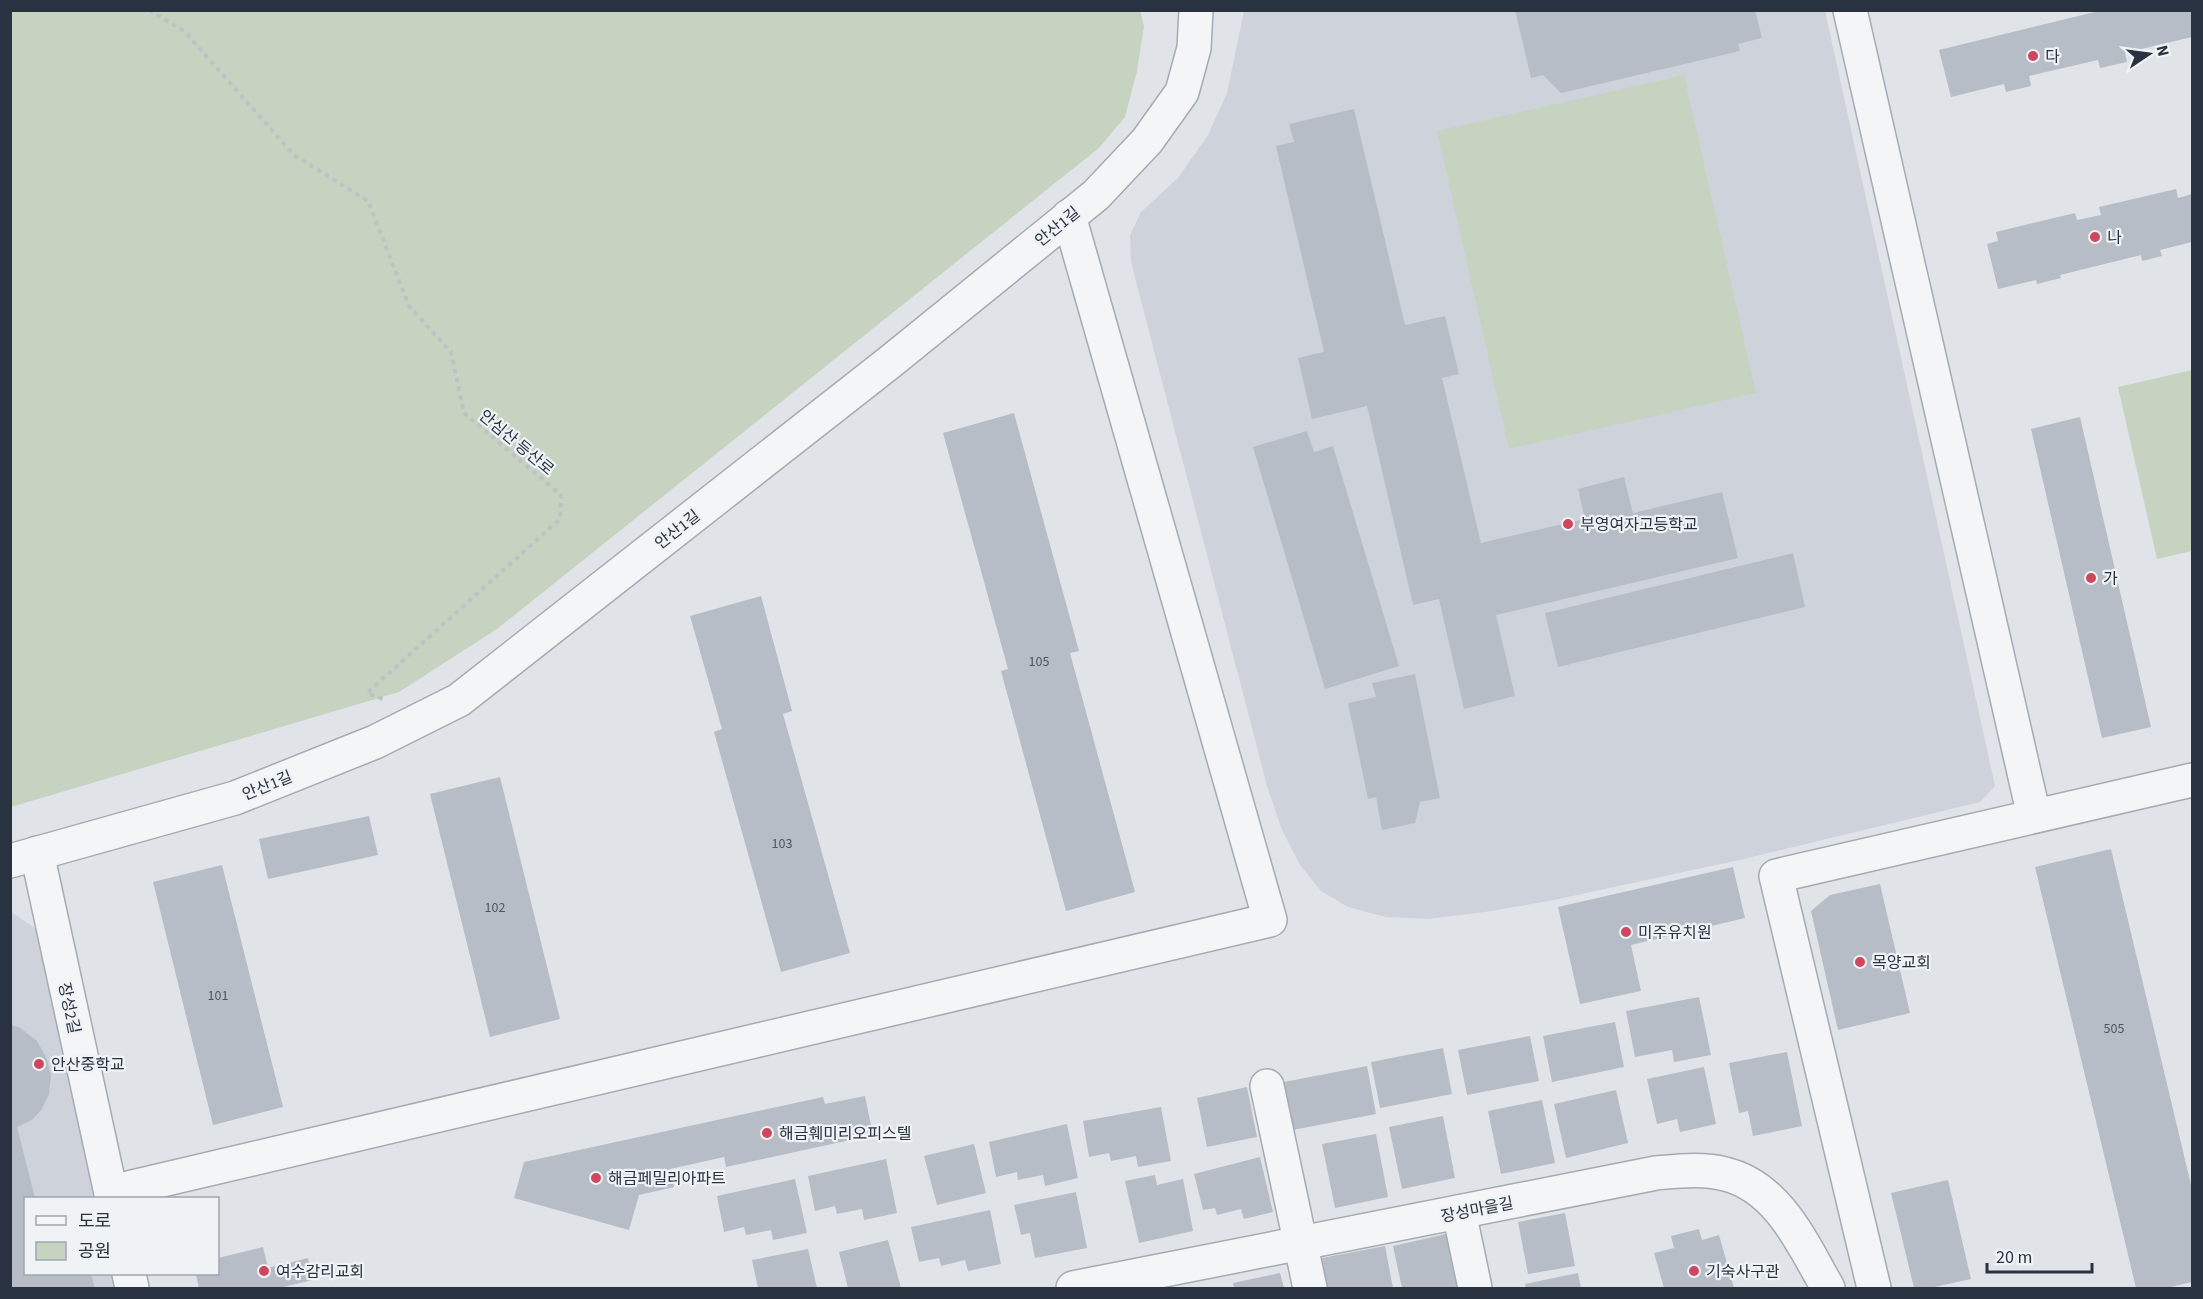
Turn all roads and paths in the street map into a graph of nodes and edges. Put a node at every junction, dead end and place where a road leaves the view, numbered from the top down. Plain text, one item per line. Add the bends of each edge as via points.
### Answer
1 (149, 10) edge
2 (1196, 10) edge
3 (1850, 10) edge
4 (1069, 216) junction
5 (387, 700) dead end
6 (2193, 780) edge
7 (2034, 816) junction
8 (23, 857) edge
9 (1267, 1086) dead end
10 (111, 1195) edge
11 (1459, 1212) junction
12 (1301, 1244) junction
13 (1207, 1276) edge
14 (1073, 1288) edge
15 (1310, 1288) edge
16 (1474, 1288) edge
17 (1828, 1288) edge
18 (1874, 1288) edge

1 - 5 path, 안심산 등산로 via 184,32 294,155 368,201 409,306 451,352 464,413 561,495 560,519 367,693
2 - 4 street, 안산1길 via 1194,48 1182,92 1147,141 1096,195
3 - 7 street
4 - 8 street, 안산1길 via 890,362 459,700 375,742 235,798
4 - 10 street via 1270,920
6 - 7 street
7 - 18 street via 1776,876
8 - 10 street, 장성2길
9 - 12 street
11 - 12 street, 장성마을길
11 - 16 street
11 - 17 street, 장성마을길 via 1656,1173 1695,1170 1726,1174 1753,1186 1773,1202 1789,1221
12 - 13 street, 장성마을길
12 - 15 street
13 - 14 street, 장성마을길

